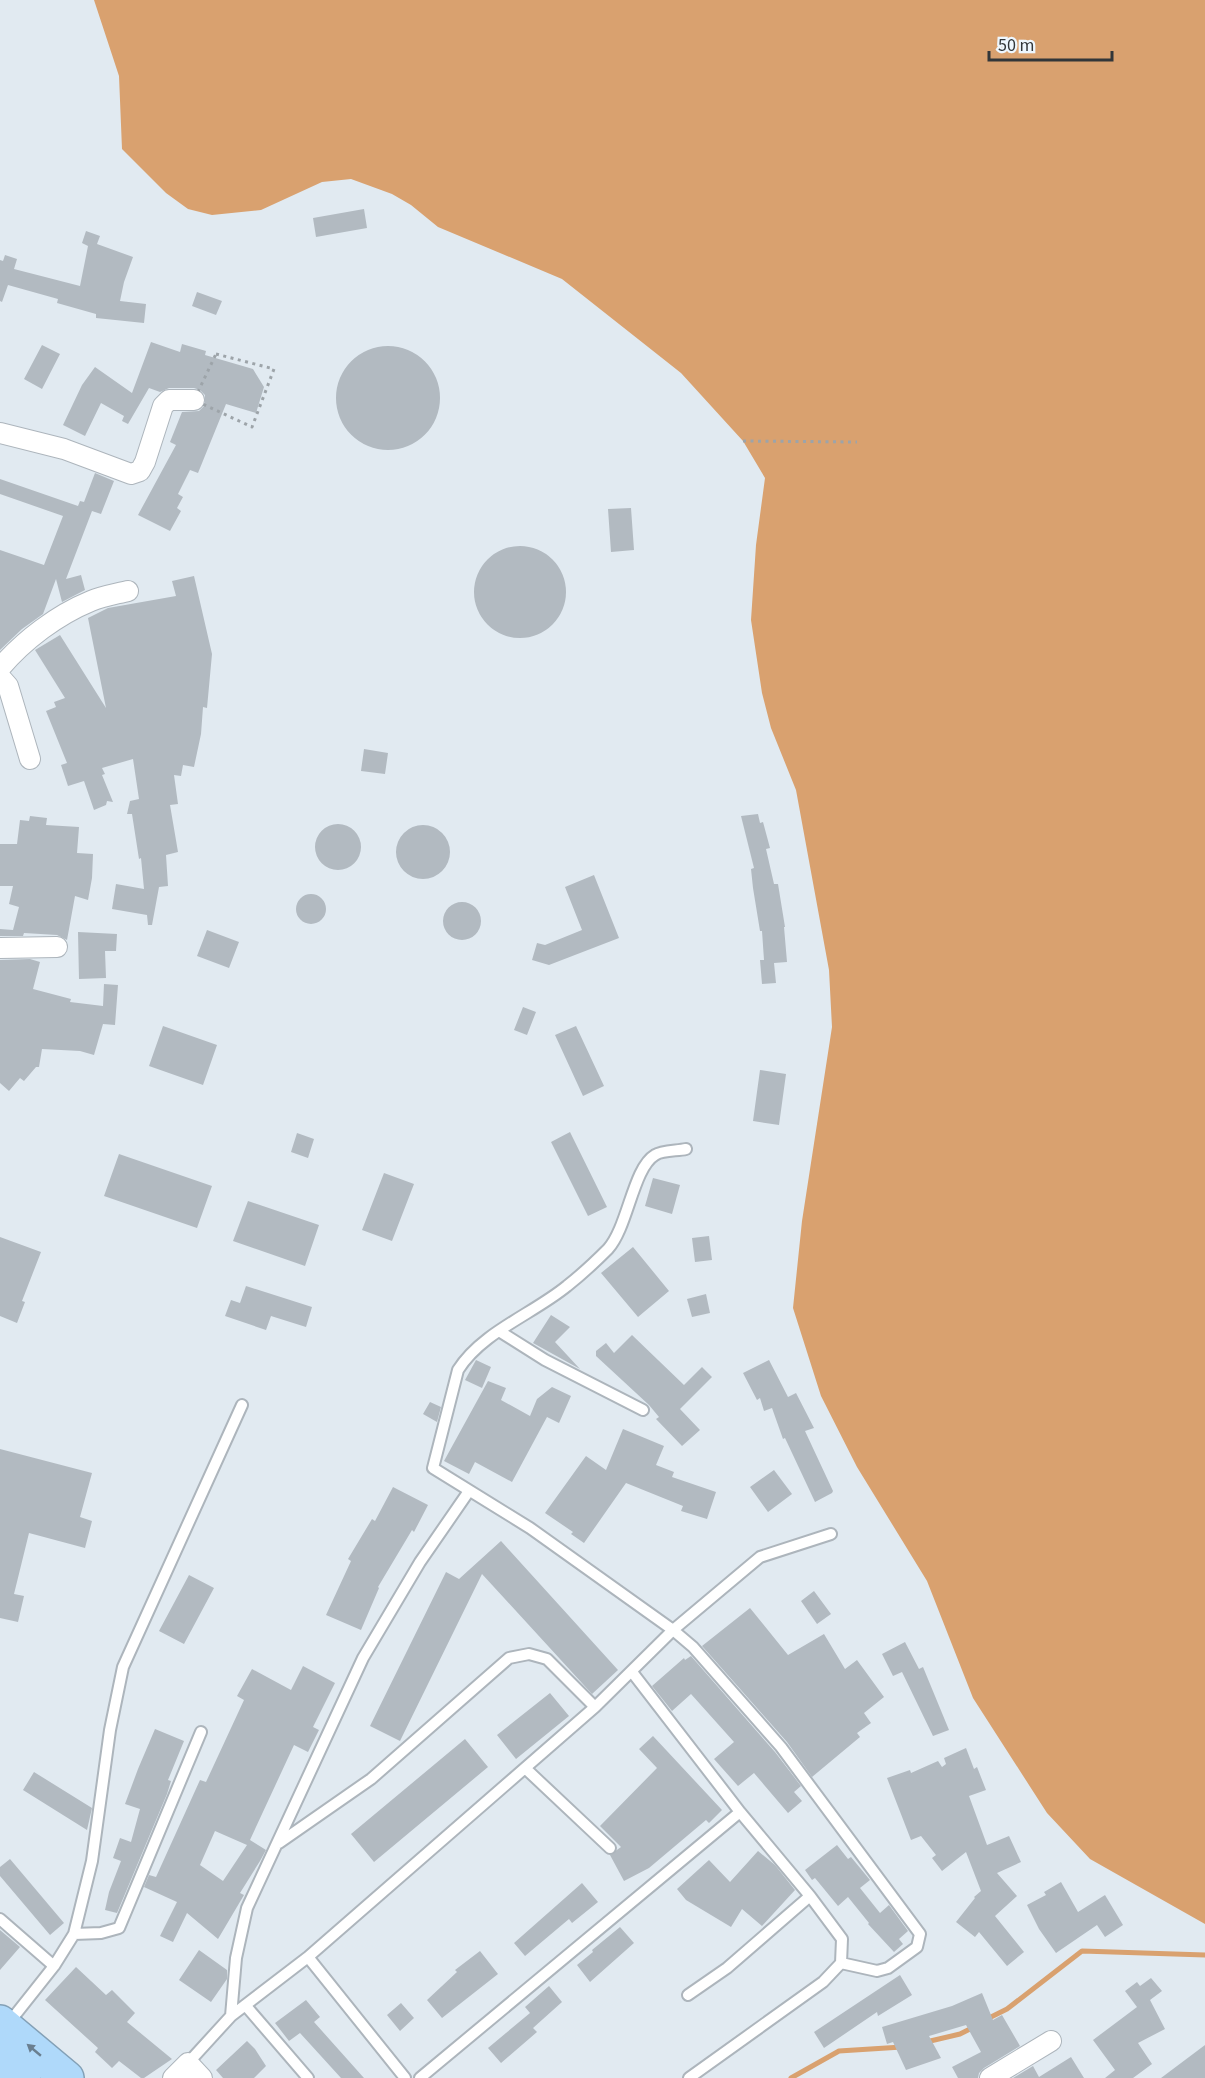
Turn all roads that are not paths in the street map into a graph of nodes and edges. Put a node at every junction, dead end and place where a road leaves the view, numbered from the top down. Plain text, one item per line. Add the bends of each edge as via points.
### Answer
1 (194, 400) road end
2 (0, 433) edge
3 (128, 591) dead end
4 (0, 668) edge
5 (0, 677) edge
6 (30, 759) dead end
7 (57, 947) dead end
8 (0, 948) edge
9 (686, 1149) dead end
10 (499, 1331) junction
11 (242, 1405) dead end
12 (643, 1410) dead end
13 (469, 1491) junction
14 (831, 1534) dead end
15 (674, 1630) junction
16 (632, 1672) junction
17 (595, 1707) junction
18 (201, 1732) dead end
19 (525, 1768) junction
20 (740, 1812) junction
21 (279, 1843) junction
22 (610, 1848) dead end
23 (810, 1896) junction
24 (0, 1919) edge
25 (74, 1934) junction
26 (308, 1957) junction
27 (841, 1963) junction
28 (54, 1965) junction
29 (688, 1995) dead end
30 (246, 2006) junction
31 (231, 2016) junction
32 (2, 2028) edge
33 (1052, 2041) dead end
34 (0, 2059) edge
35 (188, 2063) junction
36 (24, 2078) edge
37 (67, 2078) edge
38 (173, 2078) edge
39 (202, 2078) edge
40 (308, 2078) edge
41 (405, 2078) edge
42 (420, 2078) edge
43 (689, 2078) edge
44 (990, 2078) edge

1 - 2 street via 169,400 163,406 145,462 140,471 130,474 64,449
3 - 4 street via 93,600 66,614 13,652
5 - 6 street via 8,686
7 - 8 street
9 - 10 lane via 656,1154 645,1164 616,1238 608,1248 567,1287
10 - 12 lane
10 - 13 lane via 465,1359 458,1370 434,1468
11 - 25 lane via 123,1667 92,1861
13 - 15 lane via 530,1528
13 - 21 lane via 420,1562 363,1658
14 - 15 lane via 760,1557
15 - 16 lane
15 - 27 lane via 780,1747 920,1934 917,1947 888,1968 877,1971
16 - 17 lane
16 - 20 lane
17 - 19 lane
17 - 21 lane via 548,1659 529,1653 509,1659 371,1779
18 - 25 lane via 119,1928
19 - 22 lane
19 - 26 lane
20 - 23 lane
20 - 42 lane
21 - 31 lane via 247,1908 236,1958
23 - 27 lane via 842,1939
23 - 29 lane via 727,1968
24 - 28 lane
25 - 28 lane
26 - 30 lane
26 - 41 lane
27 - 43 lane via 823,1982
28 - 32 lane
30 - 31 lane
30 - 40 lane
31 - 35 lane
37 -> 32 highway
33 - 44 street
34 - 36 highway
35 - 38 street
35 - 39 street

